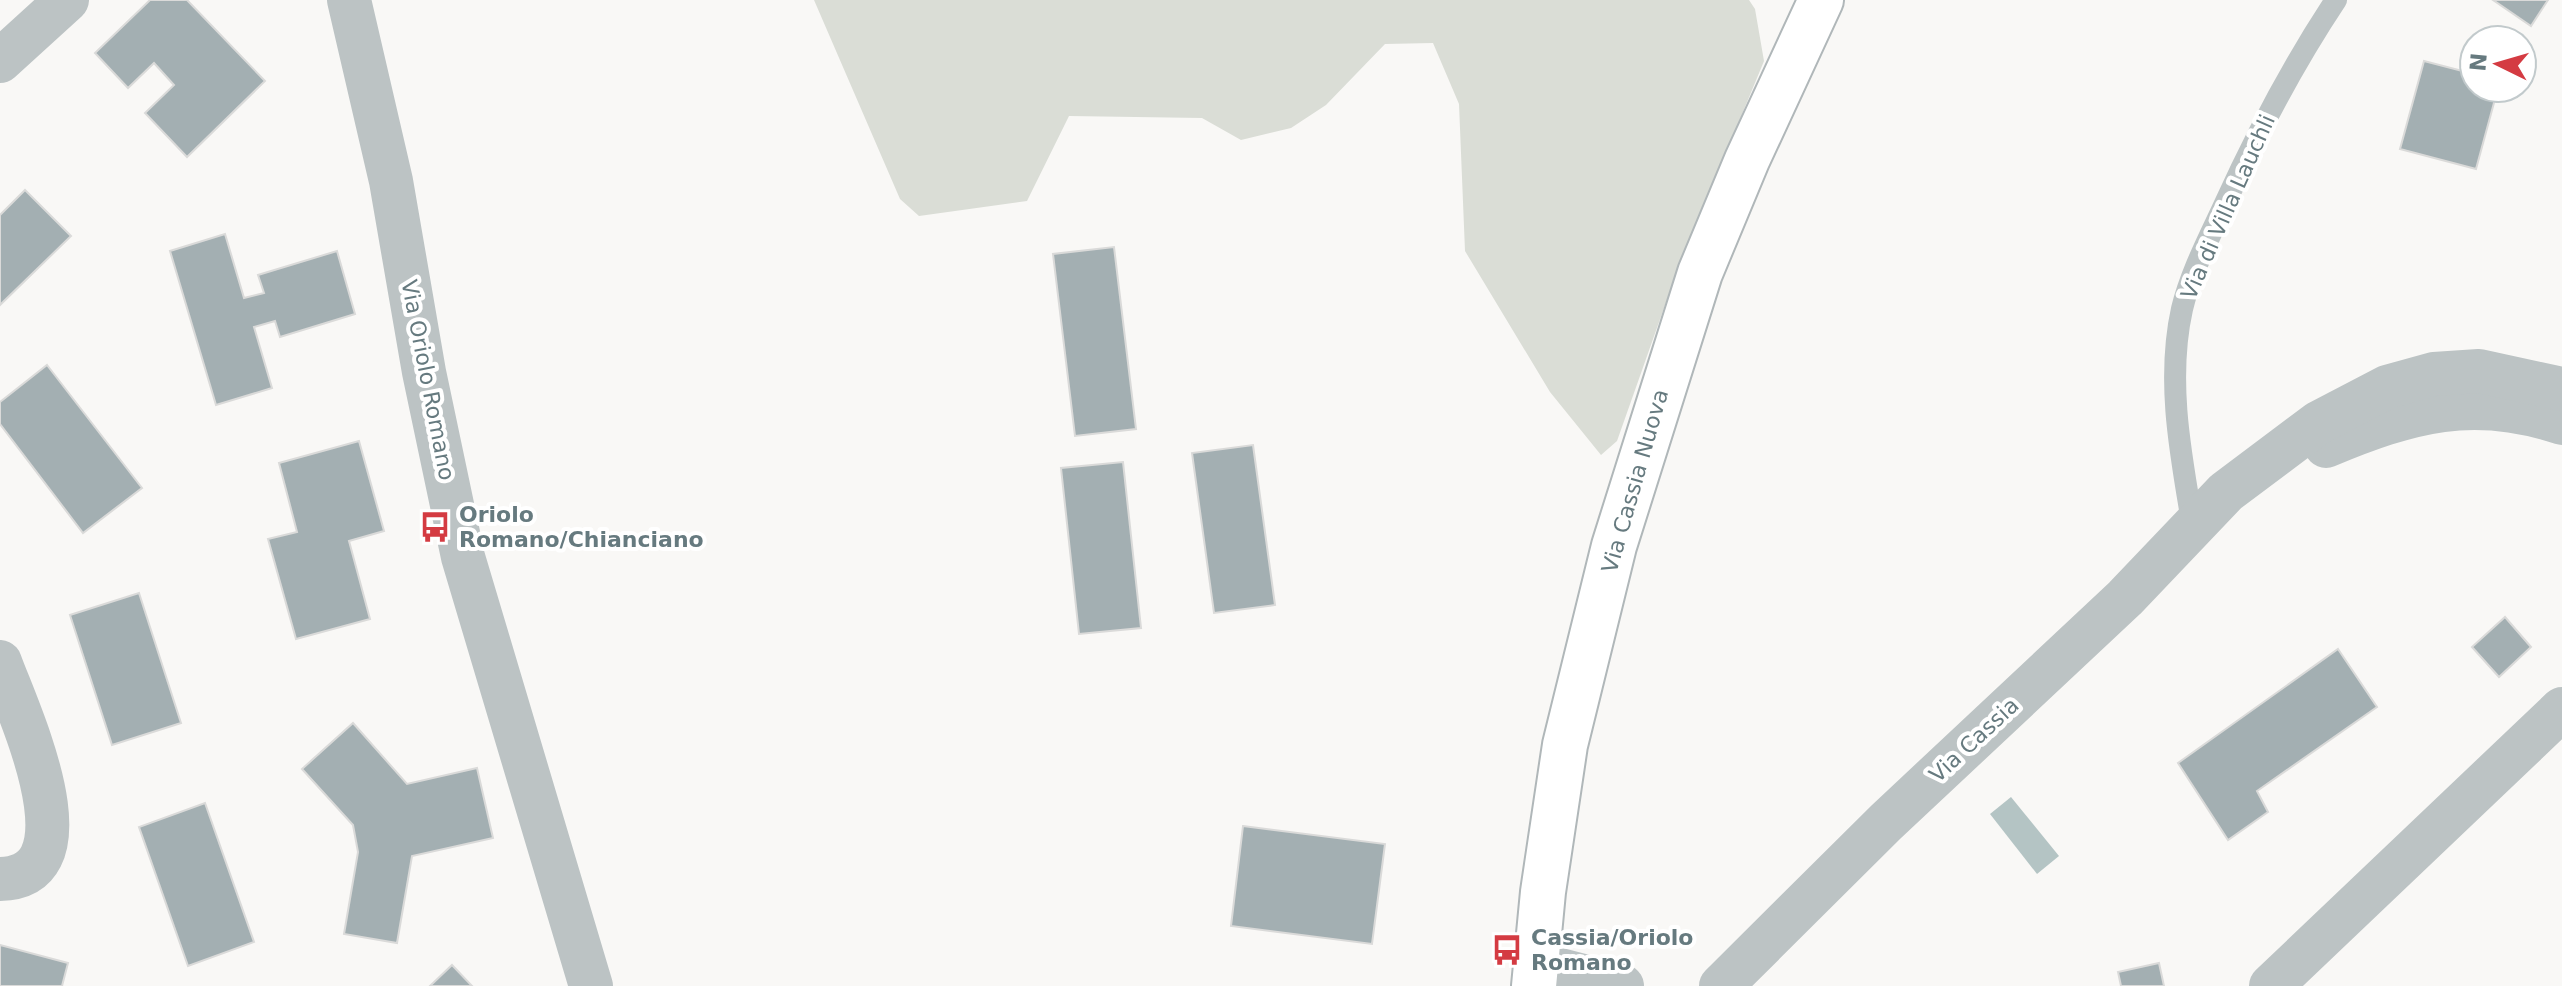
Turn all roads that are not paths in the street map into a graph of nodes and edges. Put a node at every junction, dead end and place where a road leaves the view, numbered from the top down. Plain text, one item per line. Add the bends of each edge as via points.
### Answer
1 (67, 0) edge
2 (349, 0) edge
3 (1821, 0) edge
4 (2336, 0) edge
5 (0, 61) edge
6 (2562, 389) edge
7 (2562, 423) edge
8 (2226, 492) junction
9 (2193, 527) junction
10 (0, 662) edge
11 (2562, 709) edge
12 (2562, 738) edge
13 (2441, 828) junction
14 (0, 879) edge
15 (1535, 975) edge
16 (591, 986) edge
17 (1622, 986) edge
18 (1721, 986) edge
19 (2271, 986) edge

1 - 5 street
2 - 16 street, Via Oriolo Romano via 391,181 463,557
3 - 15 main road, Via Cassia Nuova via 1700,273 1614,546 1565,745
4 - 9 lane, Via di Villa Lauchli via 2295,62 2249,152 2182,309 2175,382 2178,439
6 - 8 street, Via Cassia via 2479,371 2412,379 2361,398 2318,423
7 - 8 street, Via Cassia via 2493,407 2431,410 2378,424
8 - 9 street, Via Cassia
9 - 18 street, Via Cassia
10 - 14 street via 49,811 40,855 18,877
11 - 13 street
12 - 13 street
13 - 19 street
15 - 17 street

